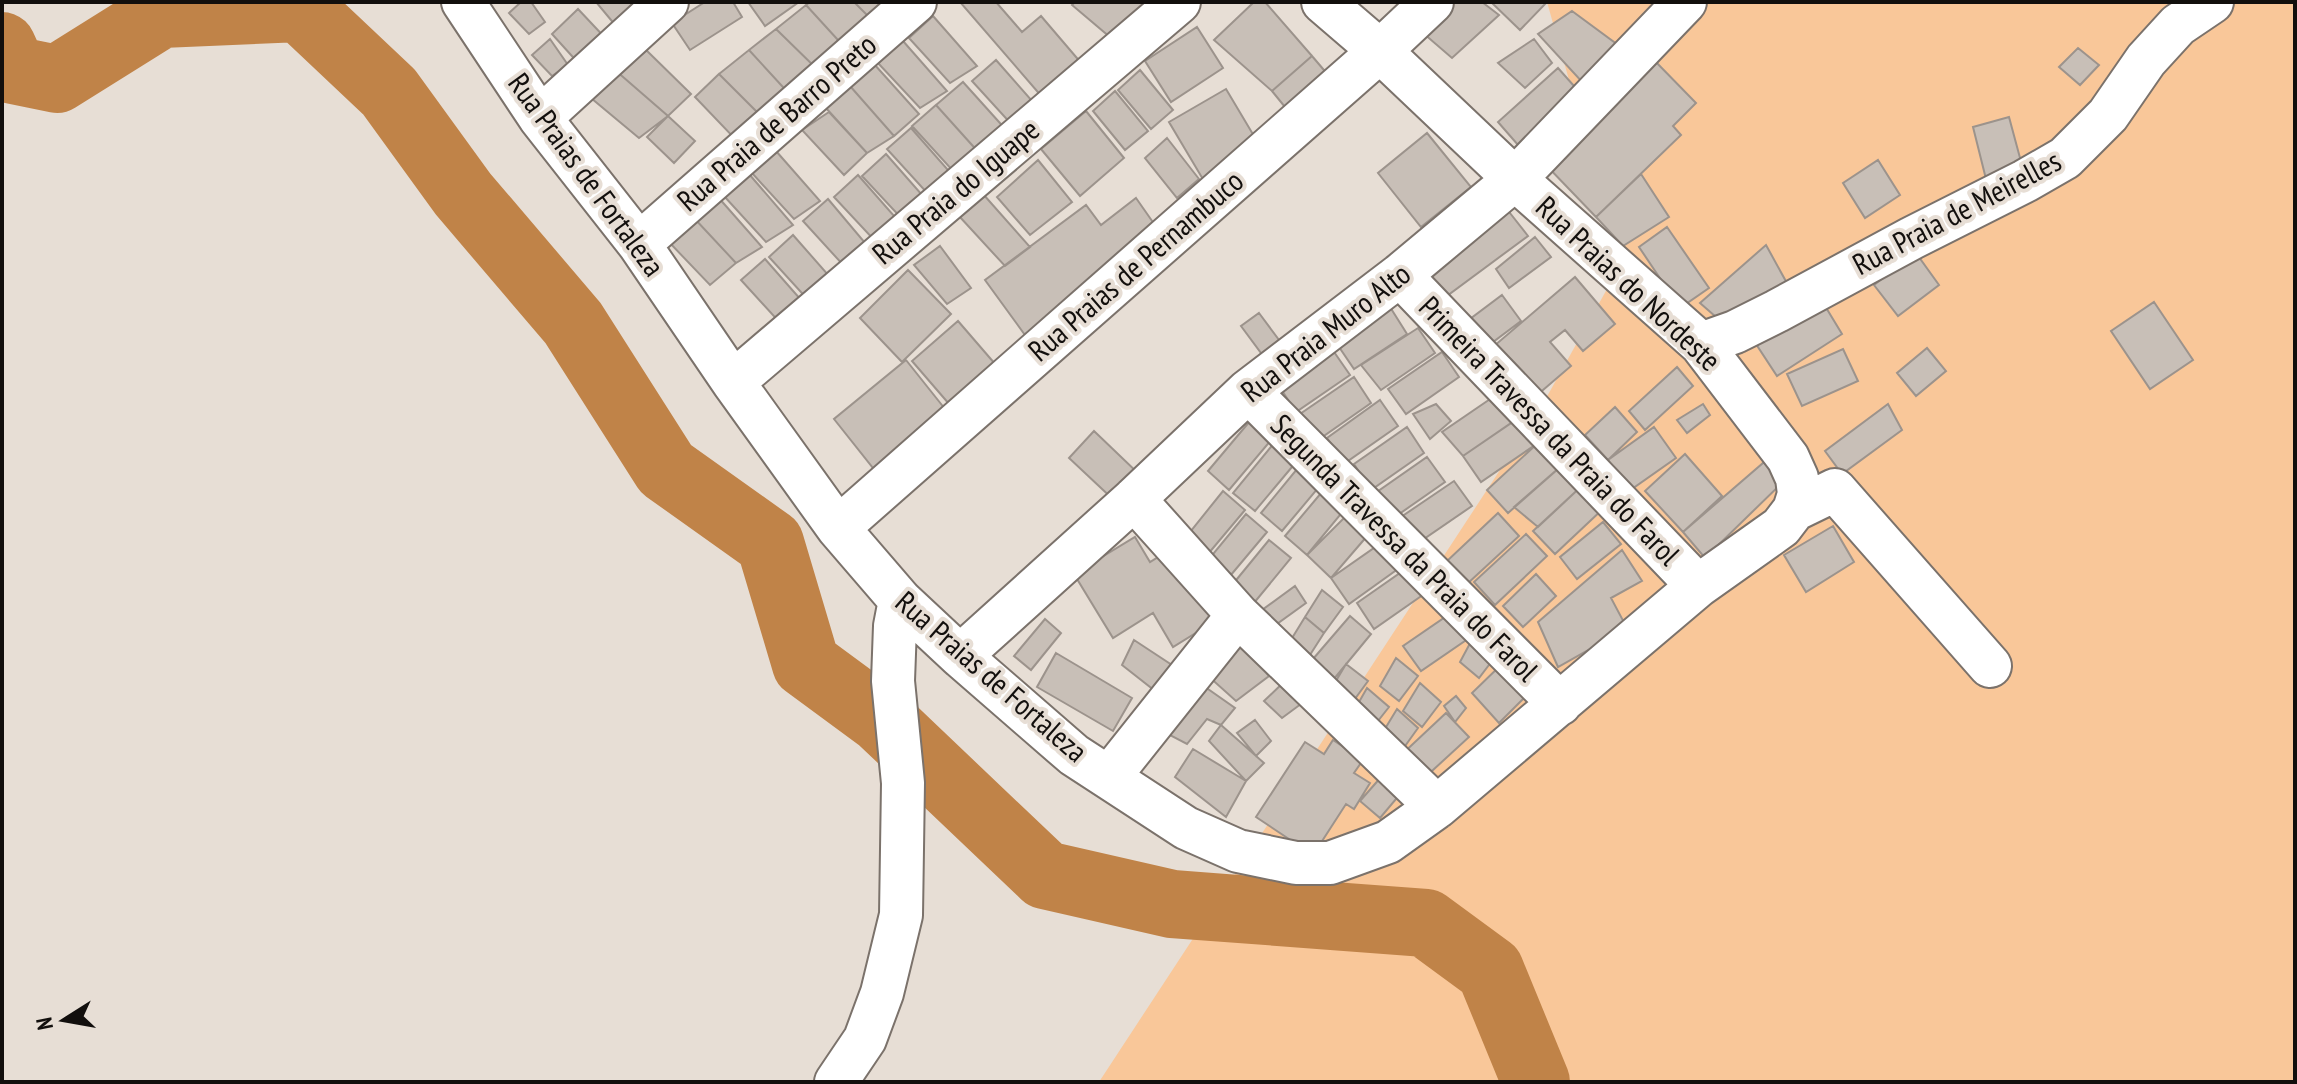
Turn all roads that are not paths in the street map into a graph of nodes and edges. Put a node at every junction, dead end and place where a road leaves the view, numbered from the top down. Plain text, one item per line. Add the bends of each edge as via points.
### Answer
1 (463, 2) edge
2 (667, 2) edge
3 (915, 2) edge
4 (1179, 2) edge
5 (1323, 2) edge
6 (1432, 2) edge
7 (1685, 2) edge
8 (2212, 2) edge
9 (1380, 51) junction
10 (540, 118) junction
11 (1515, 179) junction
12 (639, 244) junction
13 (1400, 275) junction
14 (1701, 344) junction
15 (733, 382) junction
16 (1248, 391) junction
17 (1134, 499) junction
18 (1794, 510) junction
19 (838, 528) junction
20 (1698, 586) junction
21 (900, 600) junction
22 (1238, 615) junction
23 (960, 656) junction
24 (1990, 666) dead end
25 (1560, 704) junction
26 (1109, 777) junction
27 (1437, 807) junction
28 (836, 1082) edge

1 - 10 street, Rua Praias de Fortaleza
2 - 10 street
3 - 12 street, Rua Praia de Barro Preto
4 - 15 street, Rua Praia do Iguape
5 - 9 street, Rua Praias do Nordeste
6 - 9 street, Rua Praias de Pernambuco
7 - 11 street, Rua Praia Muro Alto
8 - 14 street, Rua Praia de Meirelles via 2178,25 2108,115 2065,158 1777,311
9 - 11 street, Rua Praias do Nordeste
9 - 19 street, Rua Praias de Pernambuco
10 - 12 street, Rua Praias de Fortaleza
11 - 13 street, Rua Praia Muro Alto
11 - 14 street, Rua Praias do Nordeste
12 - 15 street, Rua Praias de Fortaleza
13 - 16 street, Rua Praia Muro Alto
13 - 20 street, Primeira Travessa da Praia do Farol
14 - 18 street, Rua Praias do Nordeste via 1788,458 1799,494
15 - 19 street, Rua Praias de Fortaleza
16 - 17 street, Rua Praia Muro Alto
16 - 25 street, Segunda Travessa da Praia do Farol
17 - 22 street
17 - 23 street, Rua Praia Muro Alto
18 - 20 street via 1781,527
18 - 24 street via 1835,490
19 - 21 street, Rua Praias de Fortaleza
20 - 25 street, Rua Praias de Fortaleza
21 - 23 street, Rua Praias de Fortaleza
21 - 28 street via 893,681 903,783 901,915 865,1039
22 - 26 street
22 - 27 street
23 - 26 street, Rua Praias de Fortaleza via 1074,755
25 - 27 street, Rua Praias de Fortaleza
26 - 27 street, Rua Praias de Fortaleza via 1186,828 1238,851 1296,863 1330,863 1388,842

